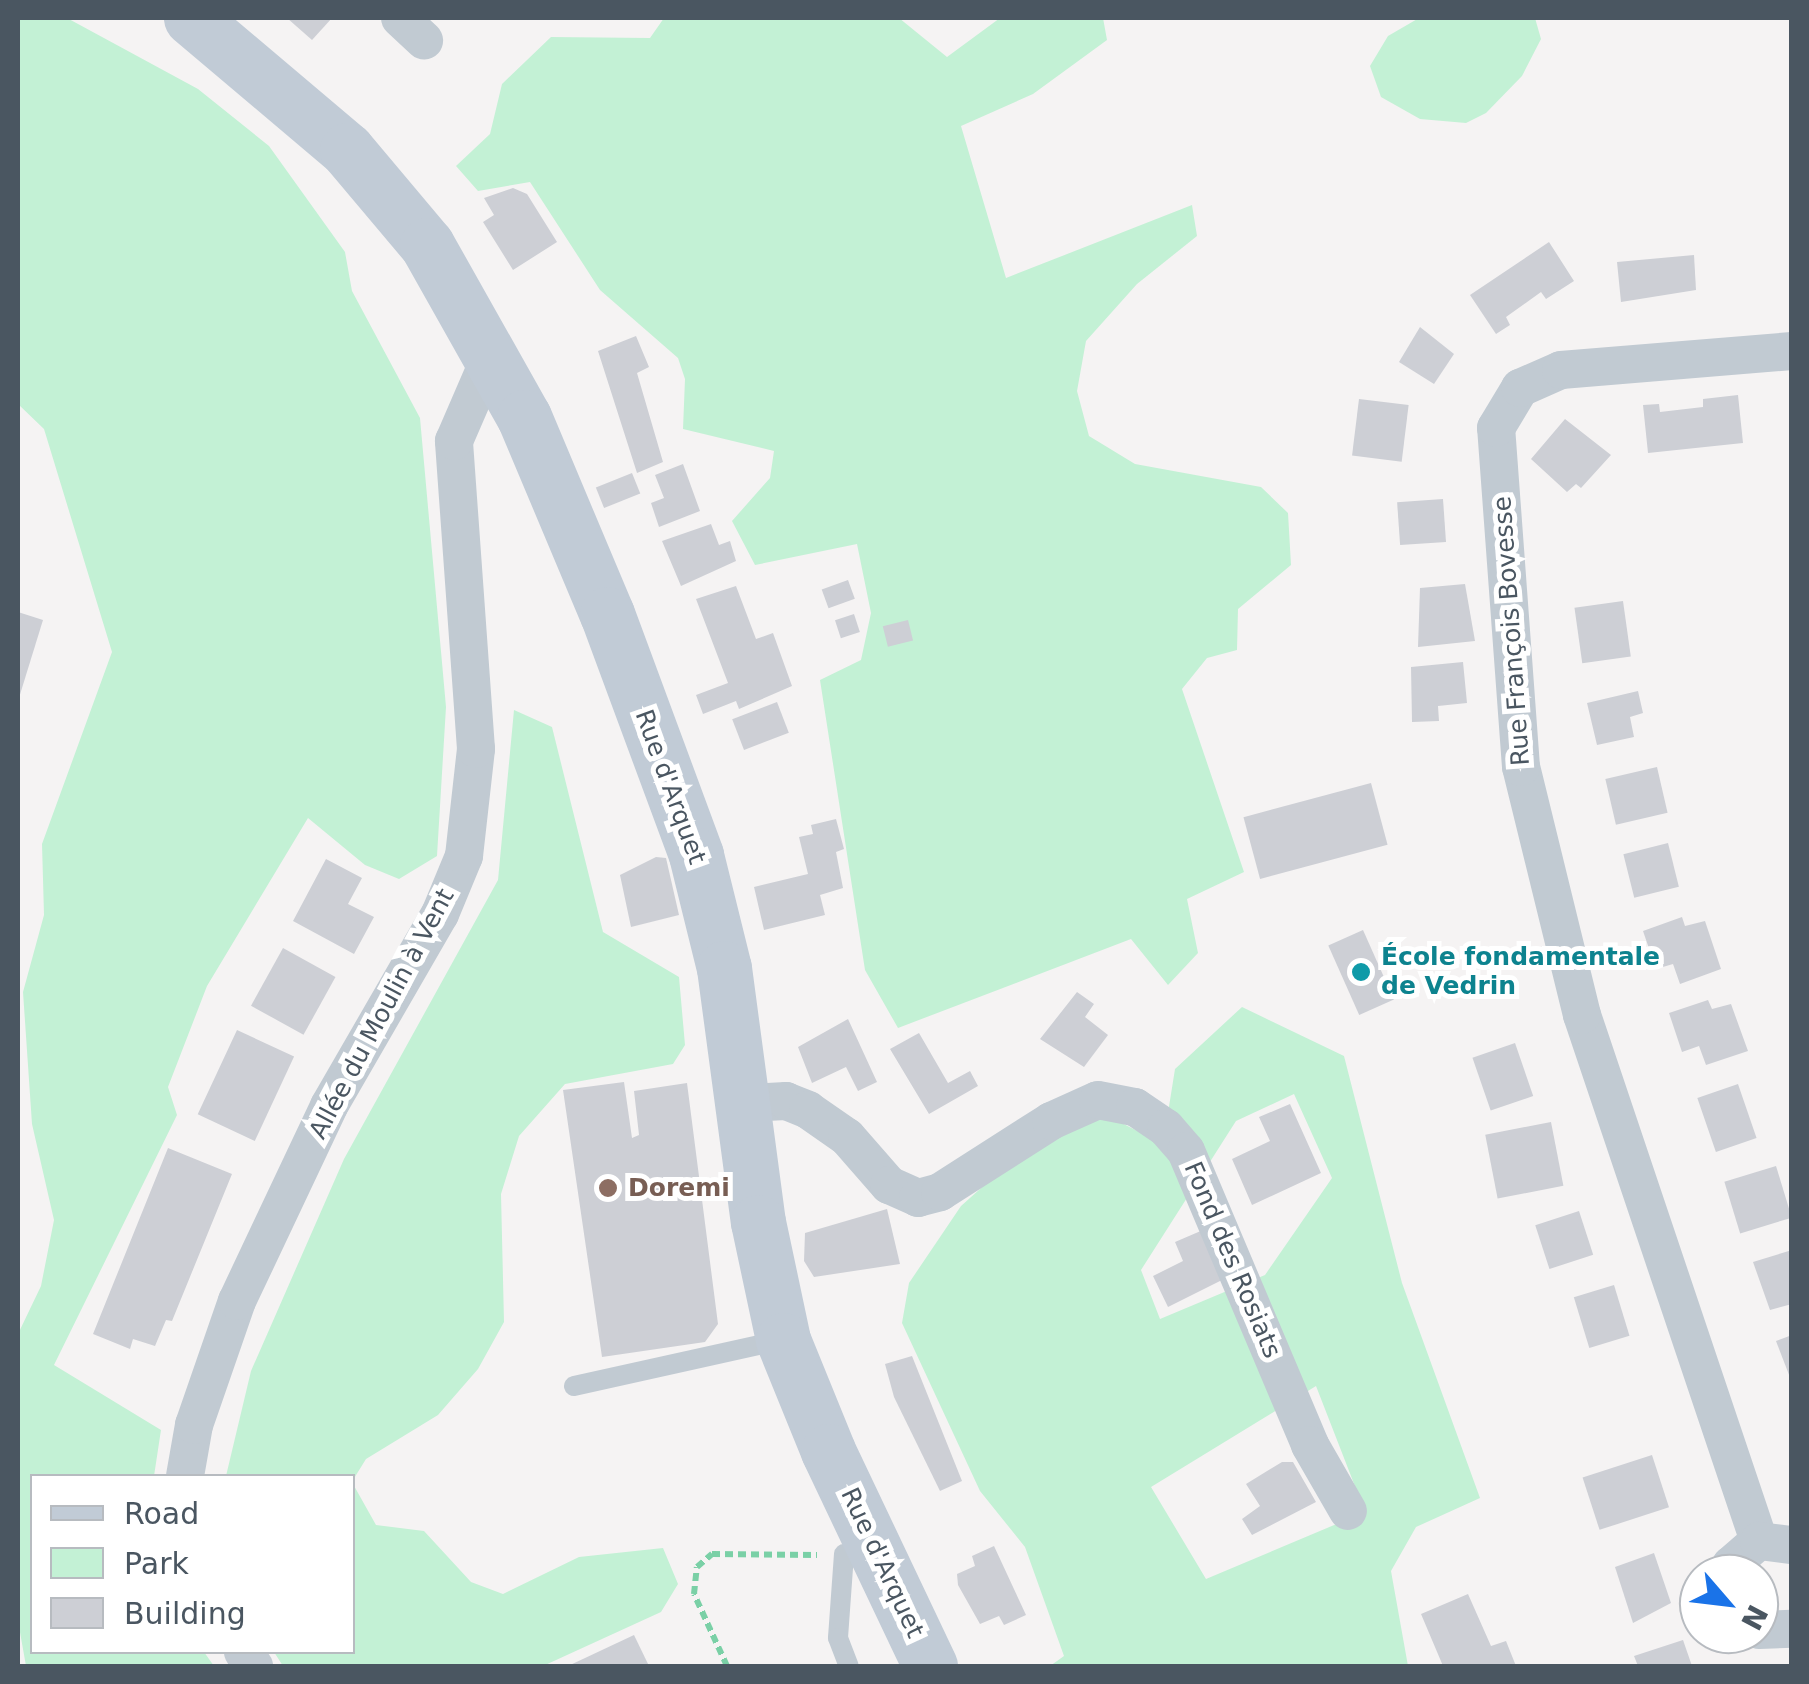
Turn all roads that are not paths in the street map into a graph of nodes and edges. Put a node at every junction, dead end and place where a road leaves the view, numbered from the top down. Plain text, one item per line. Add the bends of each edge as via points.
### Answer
1 (191, 18) edge
2 (1792, 351) edge
3 (490, 358) junction
4 (745, 1103) junction
5 (784, 1340) junction
6 (574, 1386) dead end
7 (186, 1474) edge
8 (1348, 1511) dead end
9 (1775, 1543) edge
10 (844, 1554) road end
11 (848, 1666) edge
12 (930, 1666) edge

1 - 3 street, Rue d'Arquet via 347,150 427,245
2 - 9 street, Rue François Bovesse via 1560,370 1520,388 1496,428 1520,767 1582,1015
3 - 4 street, Rue d'Arquet via 524,417 607,614 696,856 724,968
3 - 7 street, Allée du Moulin à Vent via 454,441 476,749 464,856 440,914 328,1106 237,1301 194,1425
4 - 5 street, Rue d'Arquet via 758,1222
4 - 8 street, Fond des Rosiats via 786,1101 808,1110 847,1137 889,1184 918,1198 940,1192 1098,1100 1134,1107 1166,1128 1186,1151 1310,1445
5 - 6 lane
5 - 12 street, Rue d'Arquet via 828,1451
10 - 11 lane via 838,1638

